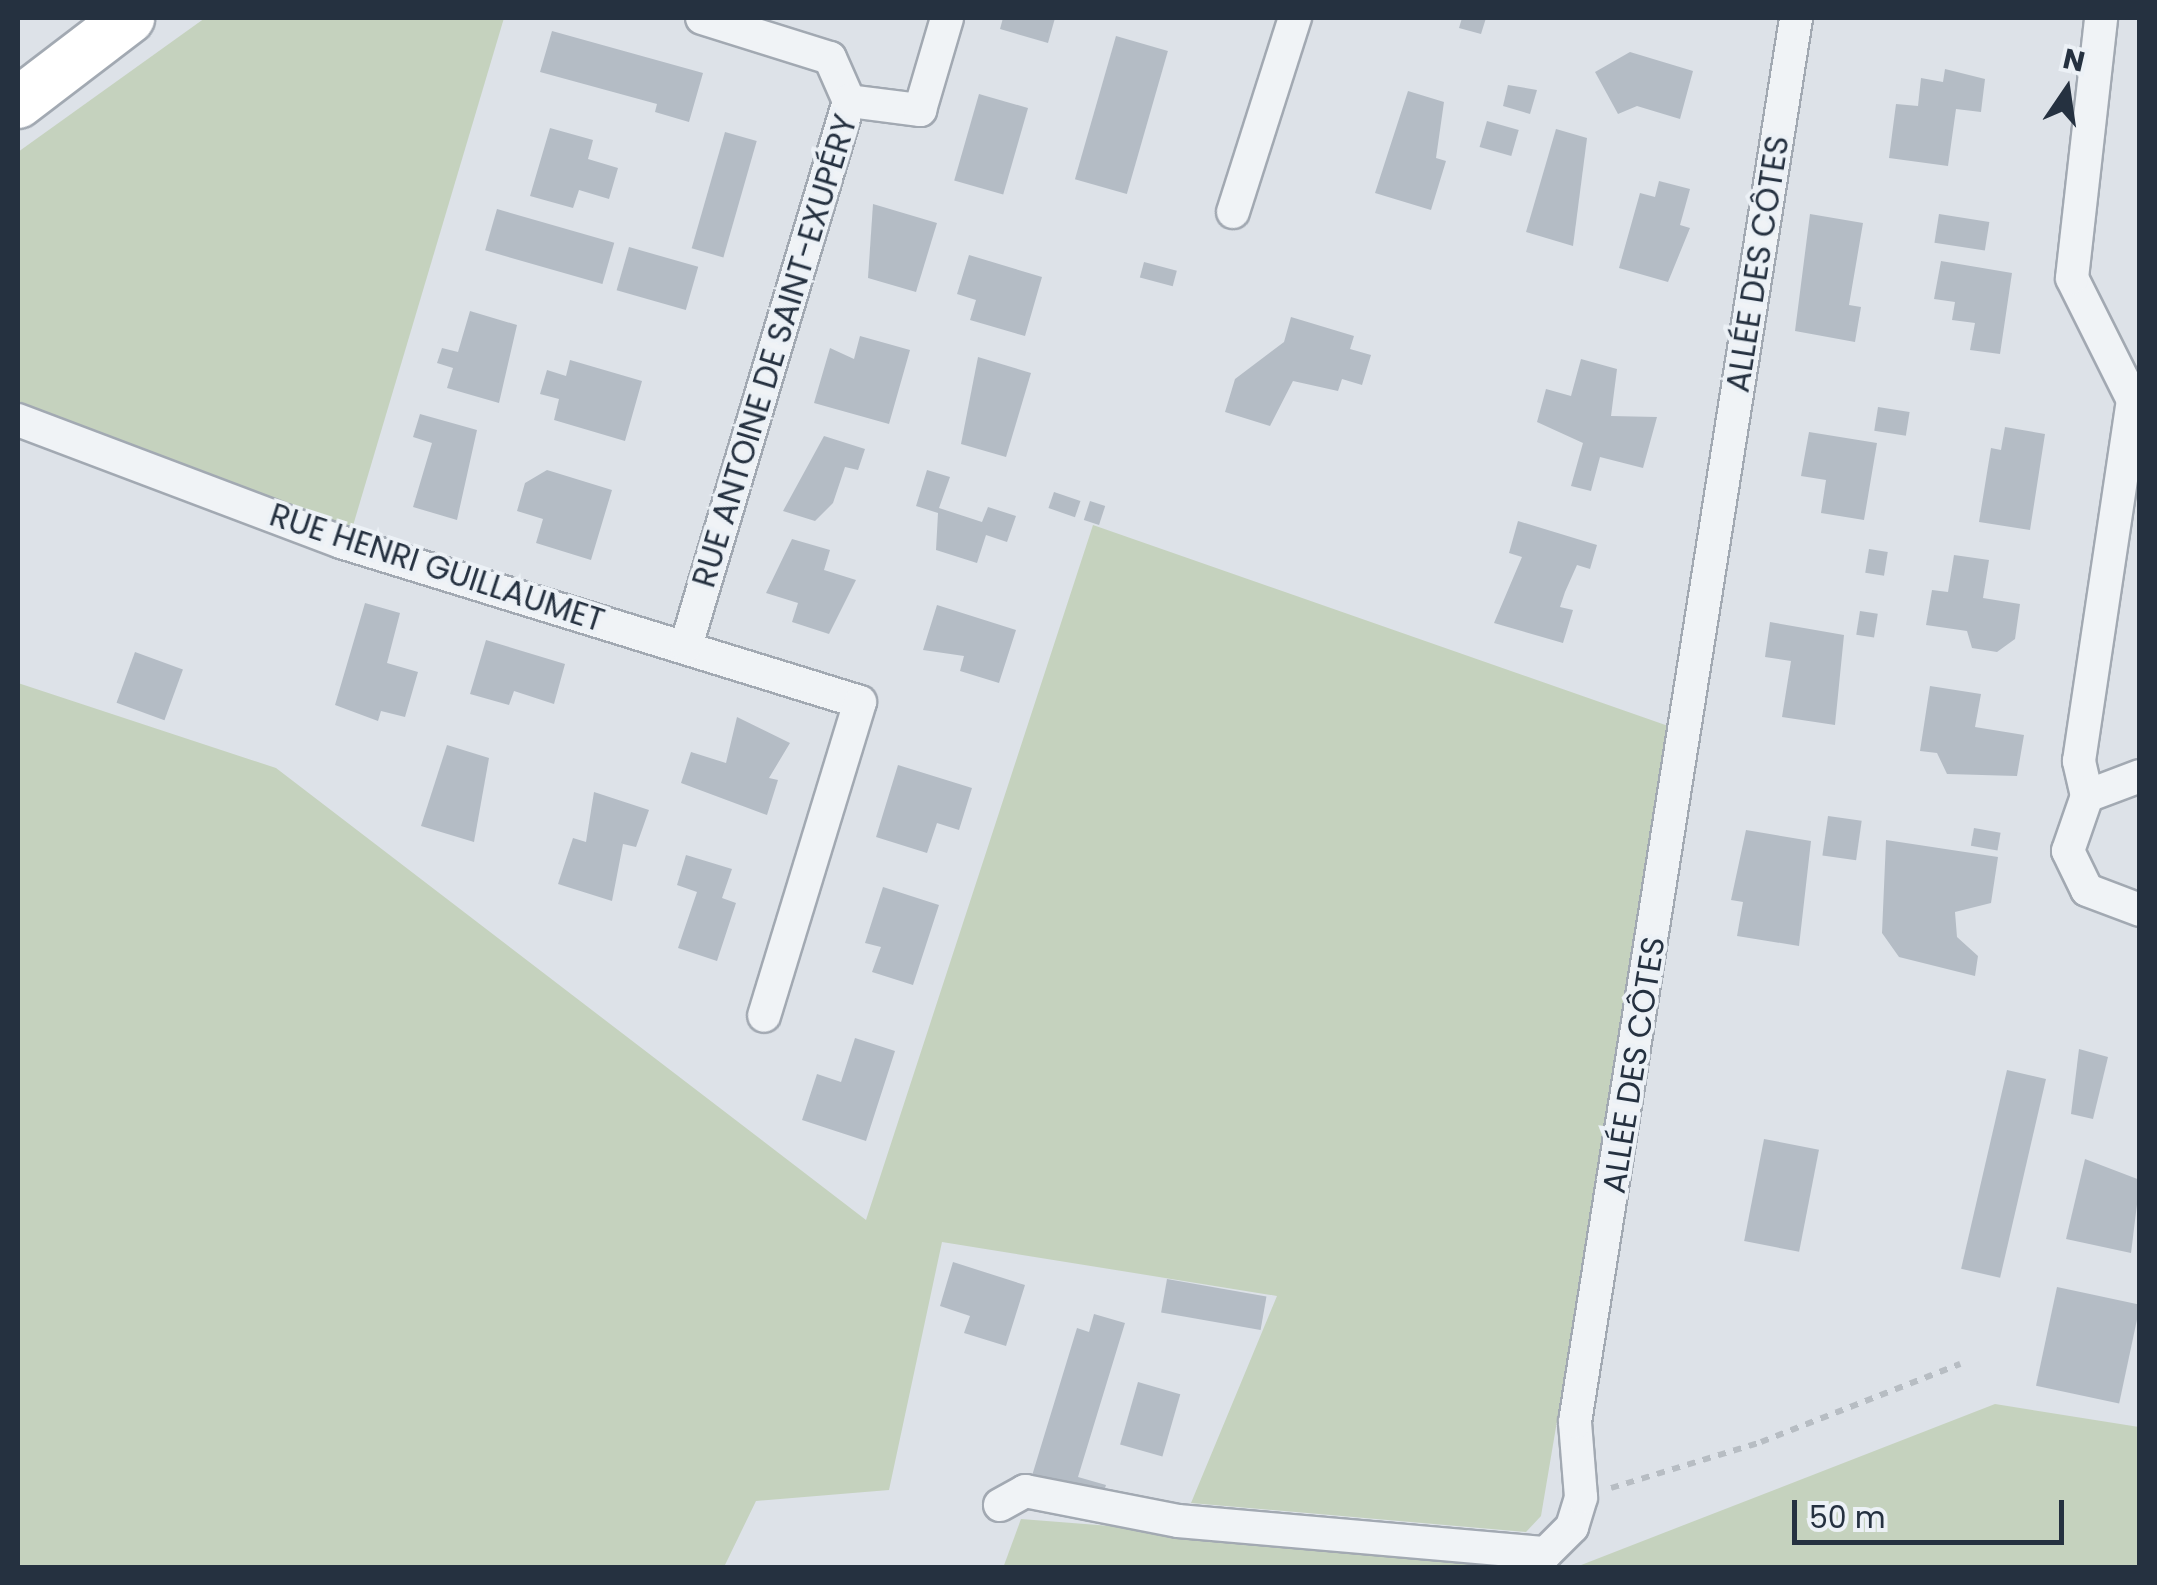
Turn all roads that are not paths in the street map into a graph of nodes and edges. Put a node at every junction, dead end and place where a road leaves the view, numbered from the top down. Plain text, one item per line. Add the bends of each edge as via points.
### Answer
1 (129, 18) edge
2 (702, 18) edge
3 (947, 18) edge
4 (1294, 18) edge
5 (1796, 18) edge
6 (2100, 18) edge
7 (850, 101) junction
8 (18, 103) edge
9 (1233, 212) dead end
10 (18, 420) edge
11 (686, 646) junction
12 (2140, 776) edge
13 (2087, 796) junction
14 (2140, 910) edge
15 (764, 1016) dead end
16 (1000, 1505) dead end

1 - 8 main road
2 - 7 street via 830,58
3 - 7 street, RUE ANTOINE DE SAINT-EXUPÉRY via 920,110
4 - 9 street
5 - 16 street, ALLÉE DES CÔTES via 1575,1422 1582,1497 1572,1527 1546,1554 1178,1521 1025,1491
6 - 13 street via 2072,278 2133,400 2079,761
7 - 11 street, RUE ANTOINE DE SAINT-EXUPÉRY
10 - 11 street, RUE HENRI GUILLAUMET via 341,542
11 - 15 street, RUE HENRI GUILLAUMET via 860,702
12 - 13 street
13 - 14 street via 2069,828 2076,874 2106,904

